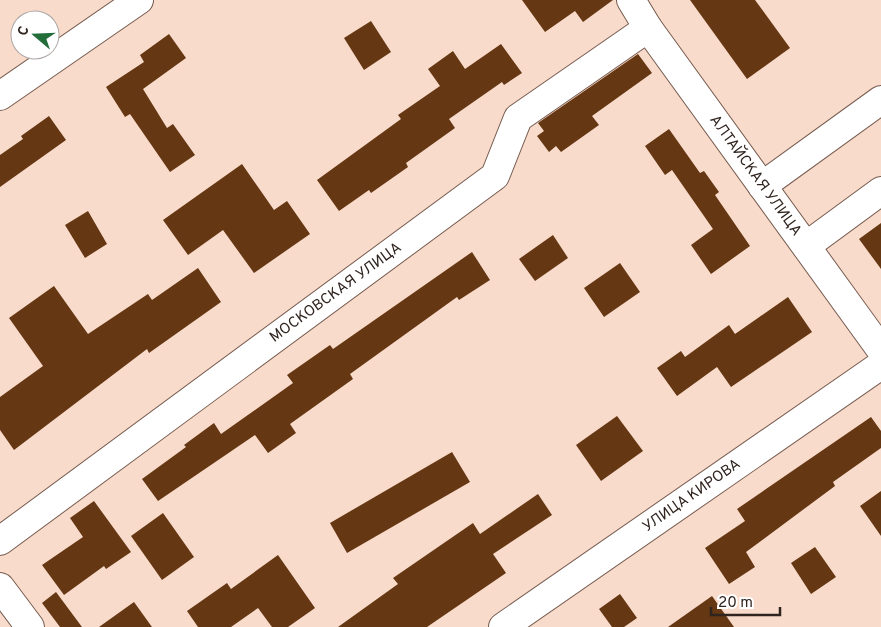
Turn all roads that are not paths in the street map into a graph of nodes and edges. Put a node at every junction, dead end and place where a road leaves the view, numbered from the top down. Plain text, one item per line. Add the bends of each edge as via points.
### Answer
1 (139, 0) edge
2 (630, 0) edge
3 (648, 28) junction
4 (0, 96) edge
5 (881, 100) edge
6 (762, 186) junction
7 (881, 191) edge
8 (806, 246) junction
9 (881, 350) edge
10 (881, 365) edge
11 (0, 541) edge
12 (0, 587) edge
13 (30, 627) edge
14 (503, 627) edge

1 - 4 street
2 - 3 street, АЛТАЙСКАЯ УЛИЦА
3 - 6 street, АЛТАЙСКАЯ УЛИЦА
3 - 11 street, МОСКОВСКАЯ УЛИЦА via 518,118 495,176
5 - 6 street
6 - 8 street, АЛТАЙСКАЯ УЛИЦА
7 - 8 street
8 - 9 street, АЛТАЙСКАЯ УЛИЦА
10 - 14 street, УЛИЦА КИРОВА
12 - 13 street

